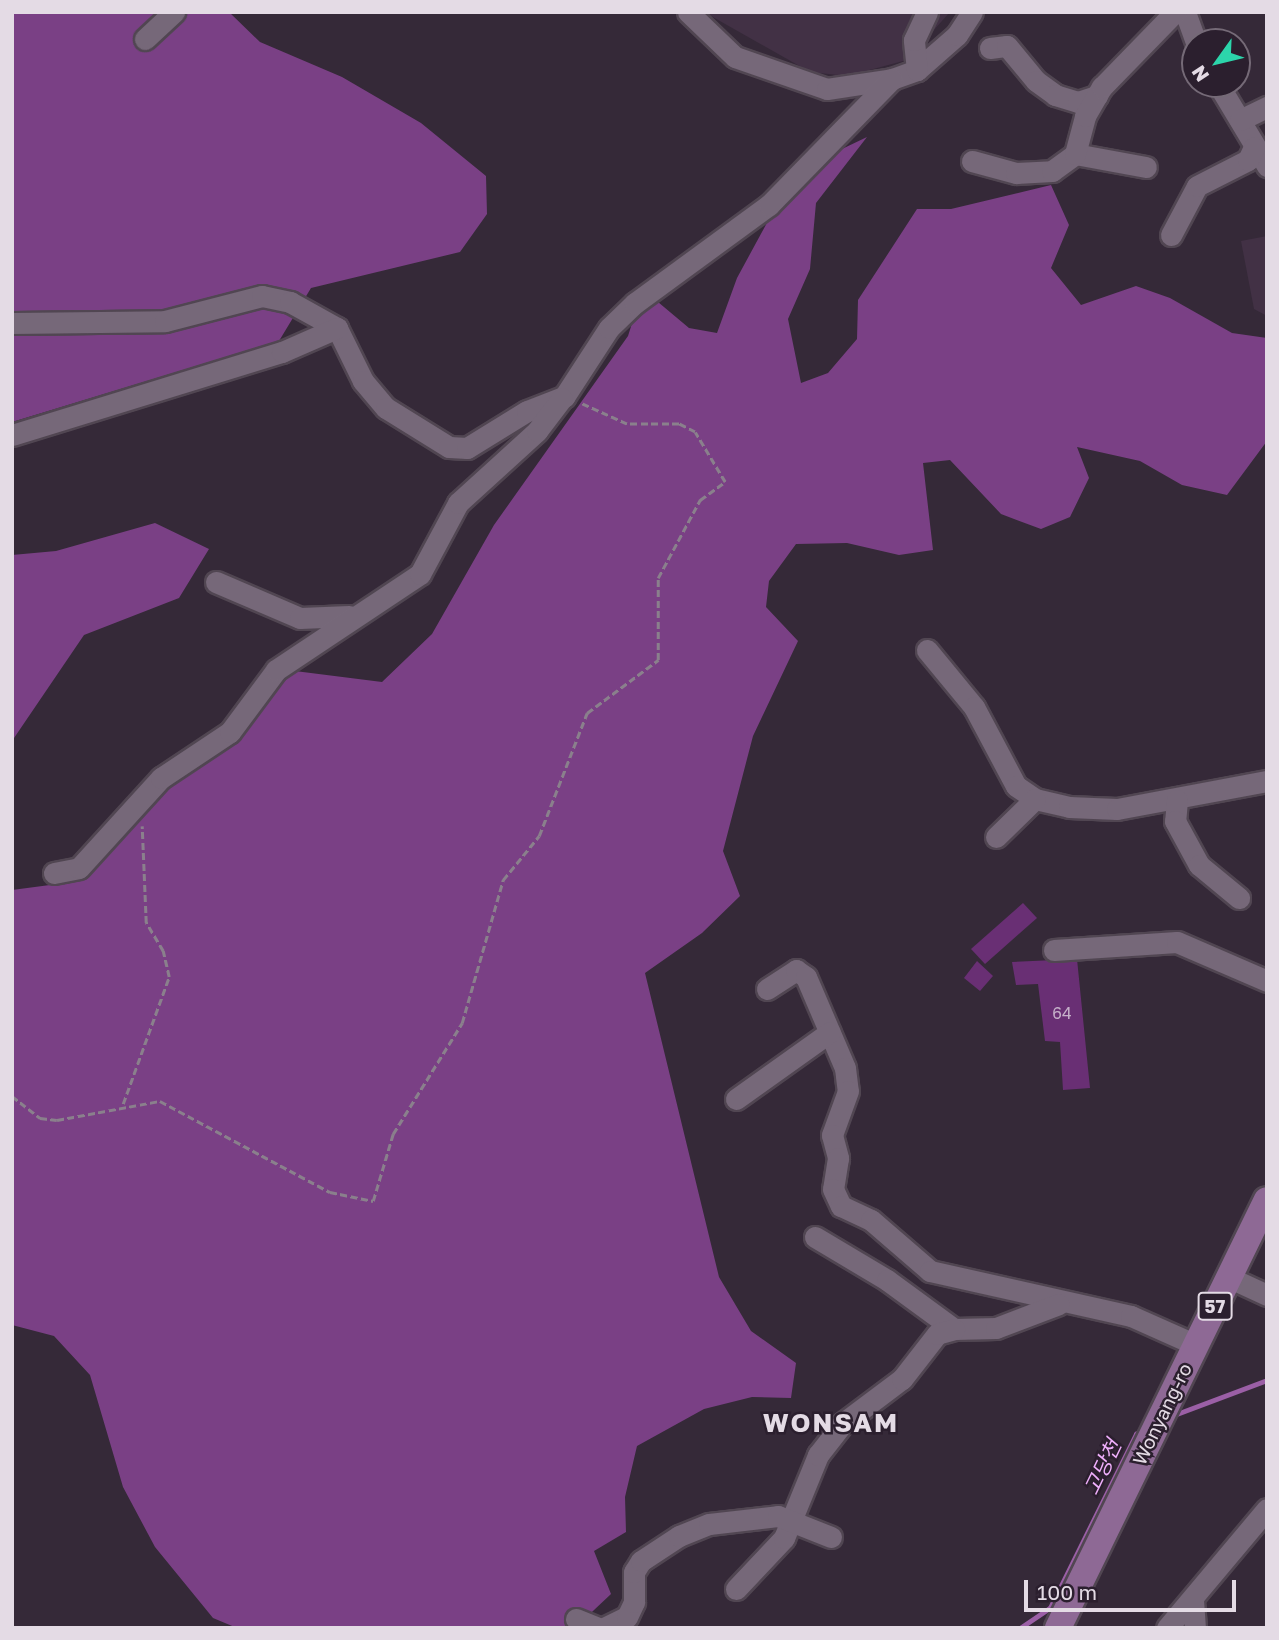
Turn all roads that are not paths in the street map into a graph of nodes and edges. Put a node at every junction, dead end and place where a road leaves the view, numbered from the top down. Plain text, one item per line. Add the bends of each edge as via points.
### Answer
1 (174, 12) edge
2 (688, 12) edge
3 (927, 12) edge
4 (972, 12) edge
5 (1175, 12) edge
6 (145, 39) dead end
7 (990, 48) dead end
8 (917, 70) junction
9 (892, 79) junction
10 (1097, 96) junction
11 (1227, 98) edge
12 (1267, 107) edge
13 (1240, 120) junction
14 (1254, 148) junction
15 (1075, 154) junction
16 (972, 161) dead end
17 (1267, 166) edge
18 (1146, 167) dead end
19 (1171, 235) dead end
20 (12, 323) edge
21 (337, 328) junction
22 (565, 395) junction
23 (12, 435) edge
24 (216, 582) dead end
25 (358, 613) junction
26 (927, 650) dead end
27 (1267, 781) edge
28 (1035, 799) junction
29 (1177, 800) junction
30 (996, 836) dead end
31 (54, 873) dead end
32 (1240, 898) dead end
33 (1054, 950) dead end
34 (1267, 981) edge
35 (767, 989) dead end
36 (830, 1032) junction
37 (736, 1099) dead end
38 (1267, 1200) edge
39 (815, 1237) dead end
40 (1228, 1277) junction
41 (1267, 1295) edge
42 (1065, 1302) junction
43 (954, 1329) junction
44 (1196, 1345) junction
45 (1267, 1509) edge
46 (791, 1518) junction
47 (831, 1536) dead end
48 (736, 1589) dead end
49 (1193, 1600) junction
50 (576, 1619) dead end
51 (598, 1628) edge
52 (604, 1628) edge
53 (1058, 1628) edge
54 (1167, 1628) edge
55 (1195, 1628) edge

1 - 6 street
2 - 9 street via 735,57 773,73 827,89
3 - 8 street via 914,40
4 - 8 street via 957,35
5 - 10 street
7 - 10 street via 1007,46 1036,81 1055,95 1078,102
8 - 9 street
9 - 22 street via 769,205 635,303 609,328
10 - 15 street
11 - 13 street
12 - 13 street
13 - 14 street
14 - 17 street
14 - 19 street via 1248,160 1197,186
15 - 16 street via 1052,171 1016,173
15 - 18 street
20 - 21 street via 165,321 262,296 290,302
21 - 22 street via 363,381 386,408 449,447 467,448 527,411
21 - 23 street via 282,352
22 - 25 street via 537,431 458,503 420,574
24 - 25 street via 300,618 332,620
25 - 31 street via 276,670 230,732 161,778 79,868
26 - 28 street via 974,707 1016,786
27 - 29 street
28 - 29 street via 1069,807 1117,809
28 - 30 street
29 - 32 street via 1175,821 1199,865
33 - 34 street via 1177,942
35 - 36 street via 796,970 806,977
36 - 37 street
36 - 42 street via 848,1091 832,1135 838,1158 833,1189 841,1206 870,1220 930,1271
38 - 40 main road, Wonyang-ro / 57
39 - 43 street via 887,1280
40 - 41 street
40 - 44 main road, Wonyang-ro / 57
42 - 43 street via 996,1328
42 - 44 street via 1131,1316
43 - 46 street via 937,1334 902,1379 842,1424 818,1455
44 - 53 main road, Wonyang-ro / 57
45 - 49 street
46 - 47 street
46 - 48 street via 783,1538
46 - 52 street via 709,1524 657,1548 634,1572 634,1602 627,1617
49 - 54 street
49 - 55 street
50 - 51 street

